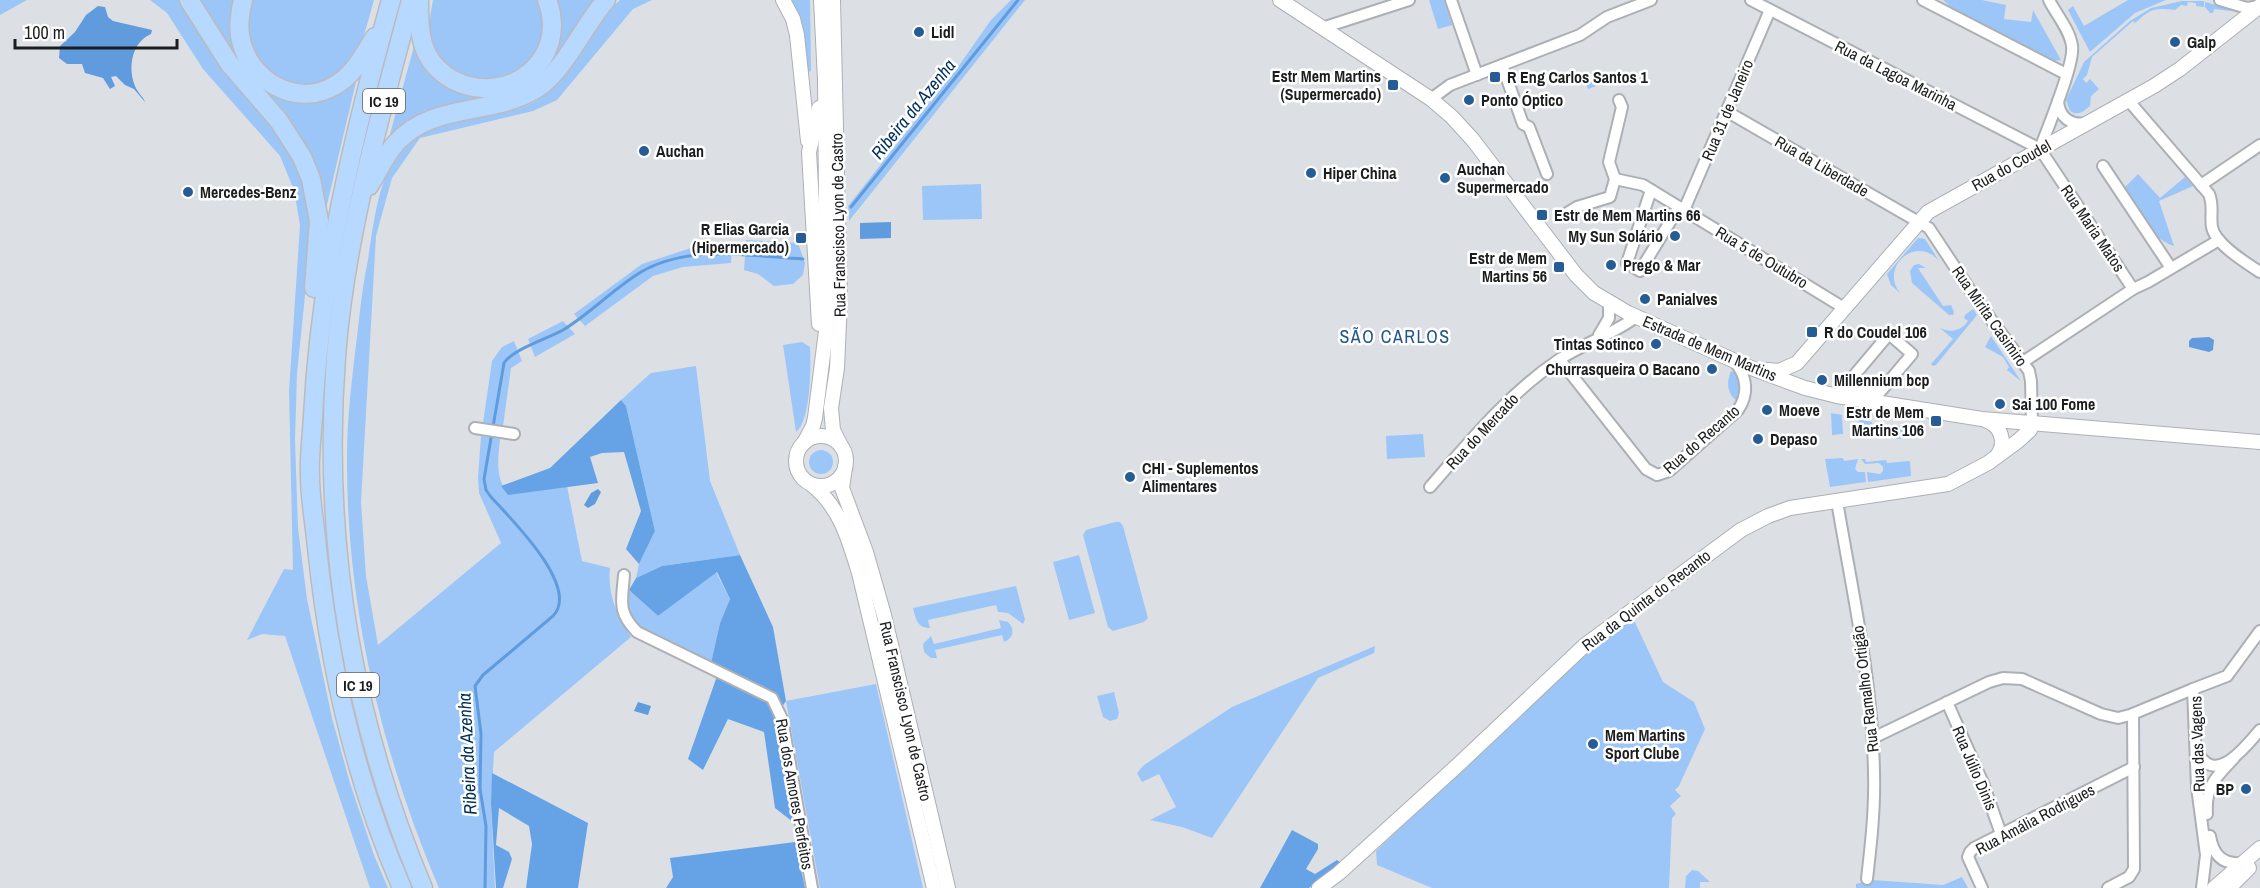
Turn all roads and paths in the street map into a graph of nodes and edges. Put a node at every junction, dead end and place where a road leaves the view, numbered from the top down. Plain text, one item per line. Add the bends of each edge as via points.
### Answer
1 (189, 0) edge
2 (243, 0) edge
3 (391, 0) edge
4 (411, 0) edge
5 (419, 0) edge
6 (547, 0) edge
7 (606, 0) edge
8 (783, 0) edge
9 (821, 0) edge
10 (833, 0) edge
11 (1409, 0) edge
12 (1451, 0) edge
13 (1751, 0) edge
14 (1923, 0) edge
15 (2049, 0) edge
16 (2220, 0) edge
17 (1648, 1) edge
18 (1289, 2) edge
19 (2260, 6) edge
20 (1770, 9) junction
21 (384, 23) junction
22 (1322, 28) junction
23 (1502, 65) junction
24 (2066, 74) junction
25 (1477, 75) junction
26 (825, 80) junction
27 (1431, 99) junction
28 (1619, 100) dead end
29 (2058, 100) junction
30 (2128, 100) junction
31 (1726, 111) junction
32 (2089, 122) junction
33 (2260, 145) edge
34 (2040, 149) junction
35 (809, 153) junction
36 (2103, 166) dead end
37 (1547, 174) dead end
38 (1615, 179) junction
39 (2201, 185) junction
40 (1647, 188) junction
41 (359, 204) junction
42 (1681, 208) junction
43 (1564, 215) dead end
44 (1918, 221) junction
45 (2219, 240) junction
46 (2171, 268) junction
47 (2260, 272) edge
48 (2133, 289) junction
49 (1609, 303) junction
50 (1844, 308) junction
51 (1636, 316) junction
52 (1597, 338) junction
53 (1733, 359) junction
54 (1560, 360) junction
55 (2024, 362) junction
56 (1797, 363) junction
57 (1757, 369) junction
58 (822, 376) junction
59 (1805, 388) junction
60 (1841, 390) junction
61 (1982, 419) junction
62 (2032, 424) junction
63 (475, 428) dead end
64 (510, 434) dead end
65 (2260, 442) edge
66 (804, 443) junction
67 (842, 448) junction
68 (1988, 463) junction
69 (845, 467) junction
70 (309, 476) junction
71 (812, 485) junction
72 (1430, 487) dead end
73 (1837, 501) junction
74 (624, 575) dead end
75 (2260, 631) edge
76 (2193, 689) junction
77 (1947, 702) junction
78 (2133, 714) junction
79 (2260, 730) edge
80 (1873, 738) junction
81 (2195, 743) junction
82 (2234, 758) junction
83 (2134, 767) junction
84 (2001, 834) junction
85 (2260, 848) edge
86 (2260, 857) edge
87 (2242, 863) junction
88 (1867, 879) dead end
89 (402, 888) edge
90 (423, 888) edge
91 (812, 888) edge
92 (934, 888) edge
93 (948, 888) edge
94 (1319, 888) edge
95 (1982, 888) edge
96 (2108, 888) edge
97 (2202, 888) edge
98 (2214, 888) edge
99 (2229, 888) edge

1 - 70 highway via 233,69 285,130 311,179 319,221 307,366
2 - 21 highway via 239,27 248,59 273,86 293,93 319,93 342,81 356,67
3 - 21 highway, IC 19
4 - 41 highway, IC 19
5 - 6 highway via 422,39 432,62 461,84 489,90 521,79 541,61 551,34
7 - 41 highway via 548,79 529,93 508,102 442,114 408,132 395,143
8 - 35 street via 797,35
9 - 26 street, Rua Franscisco Lyon de Castro
10 - 67 street, Rua Franscisco Lyon de Castro via 840,300 831,408 833,430
11 - 22 street
12 - 25 street
13 - 20 street, Rua da Lagoa Marinha
14 - 24 street
15 - 24 street via 2072,44
16 - 19 street via 2247,8
17 - 23 street via 1607,17 1580,35
18 - 22 street, Estrada de Mem Martins
19 - 30 street, Rua do Coudel via 2180,69
20 - 31 street, Rua 31 de Janeiro
20 - 34 street, Rua da Lagoa Marinha
21 - 70 highway, IC 19 via 341,199 328,270 316,356
22 - 27 street, Estrada de Mem Martins
23 - 25 street
23 - 37 street via 1523,124 1529,127
24 - 29 street
25 - 27 street via 1450,85
26 - 35 street
26 - 58 street, Rua Franscisco Lyon de Castro via 828,305
27 - 49 street, Estrada de Mem Martins via 1473,140 1576,275
28 - 38 street via 1622,107 1609,162
29 - 32 street via 2066,119 2075,124
29 - 34 street
30 - 32 street, Rua do Coudel
30 - 39 street
31 - 42 street, Rua 31 de Janeiro
31 - 44 street, Rua da Liberdade
32 - 34 street, Rua do Coudel
33 - 39 street
34 - 44 street, Rua do Coudel via 1938,205
34 - 48 street, Rua Maria Matos
35 - 58 street
36 - 46 street
38 - 40 street, Rua 5 de Outubro
38 - 43 street via 1610,197
39 - 45 street via 2211,198 2212,228
40 - 42 street, Rua 5 de Outubro
40 - 42 street via 1627,263 1640,271
41 - 90 highway, IC 19 via 336,356 332,473 339,580 361,704 391,806
42 - 50 street, Rua 5 de Outubro
44 - 50 street, Rua do Coudel
44 - 55 street, Rua Mirita Casimiro via 1929,228
45 - 46 street
45 - 47 street
46 - 48 street
48 - 55 street, Rua Maria Matos
49 - 51 street, Estrada de Mem Martins
49 - 52 street via 1609,318
50 - 56 street, Rua do Coudel
51 - 52 street, Rua do Mercado via 1623,327
51 - 53 street, Estrada de Mem Martins
52 - 54 street, Rua do Mercado
53 - 54 street, Rua do Recanto via 1745,382 1738,410 1669,471 1657,475 1646,469
53 - 57 street, Estrada de Mem Martins
54 - 72 street, Rua do Mercado via 1498,411
55 - 62 street, Rua Mirita Casimiro via 2031,381
56 - 57 street via 1779,371
56 - 59 street via 1795,374
57 - 59 street, Estrada de Mem Martins
58 - 66 street, Rua Franscisco Lyon de Castro via 813,426
59 - 60 street, Estrada de Mem Martins
60 - 60 street via 1889,334 1912,354 1880,392
60 - 61 street, Estrada de Mem Martins
61 - 62 street, Estrada de Mem Martins
61 - 68 street via 1998,427 2002,438 1998,455
62 - 65 street, Estrada de Mem Martins
62 - 68 street, Rua da Quinta do Recanto via 2018,441
63 - 64 street
66 - 67 street via 824,437
66 - 71 street via 796,463 800,476
67 - 69 street
68 - 73 street, Rua da Quinta do Recanto via 1938,487
69 - 71 street via 833,483
69 - 93 street, Rua Franscisco Lyon de Castro via 843,488 884,615
70 - 89 highway, IC 19 via 321,584 343,707 364,784
71 - 92 street, Rua Franscisco Lyon de Castro via 833,506 856,564
73 - 80 street, Rua Ramalho Ortigão
73 - 94 street, Rua da Quinta do Recanto via 1790,508 1742,530 1584,646
74 - 91 street, Rua dos Amores Perfeitos via 621,606 626,620 637,632 775,702 782,719
75 - 76 street, Rua das Vagens via 2227,676
76 - 78 street
76 - 81 street, Rua das Vagens
77 - 78 street via 2011,677 2026,680 2106,717
77 - 80 street
77 - 84 street, Rua Júlio Dinis
78 - 83 street
79 - 82 street, Rua das Vagens
80 - 88 street, Rua Ramalho Ortigão via 1874,803
81 - 82 street via 2199,755 2213,765
81 - 97 street, Rua das Vagens via 2206,855
82 - 87 street, Rua das Vagens via 2210,788 2207,814 2214,850 2223,860
83 - 84 street, Rua Amália Rodrigues
83 - 96 street via 2134,868 2129,877
84 - 95 street, Rua Amália Rodrigues via 1970,852 1969,863
85 - 87 street
86 - 99 street
87 - 98 street

